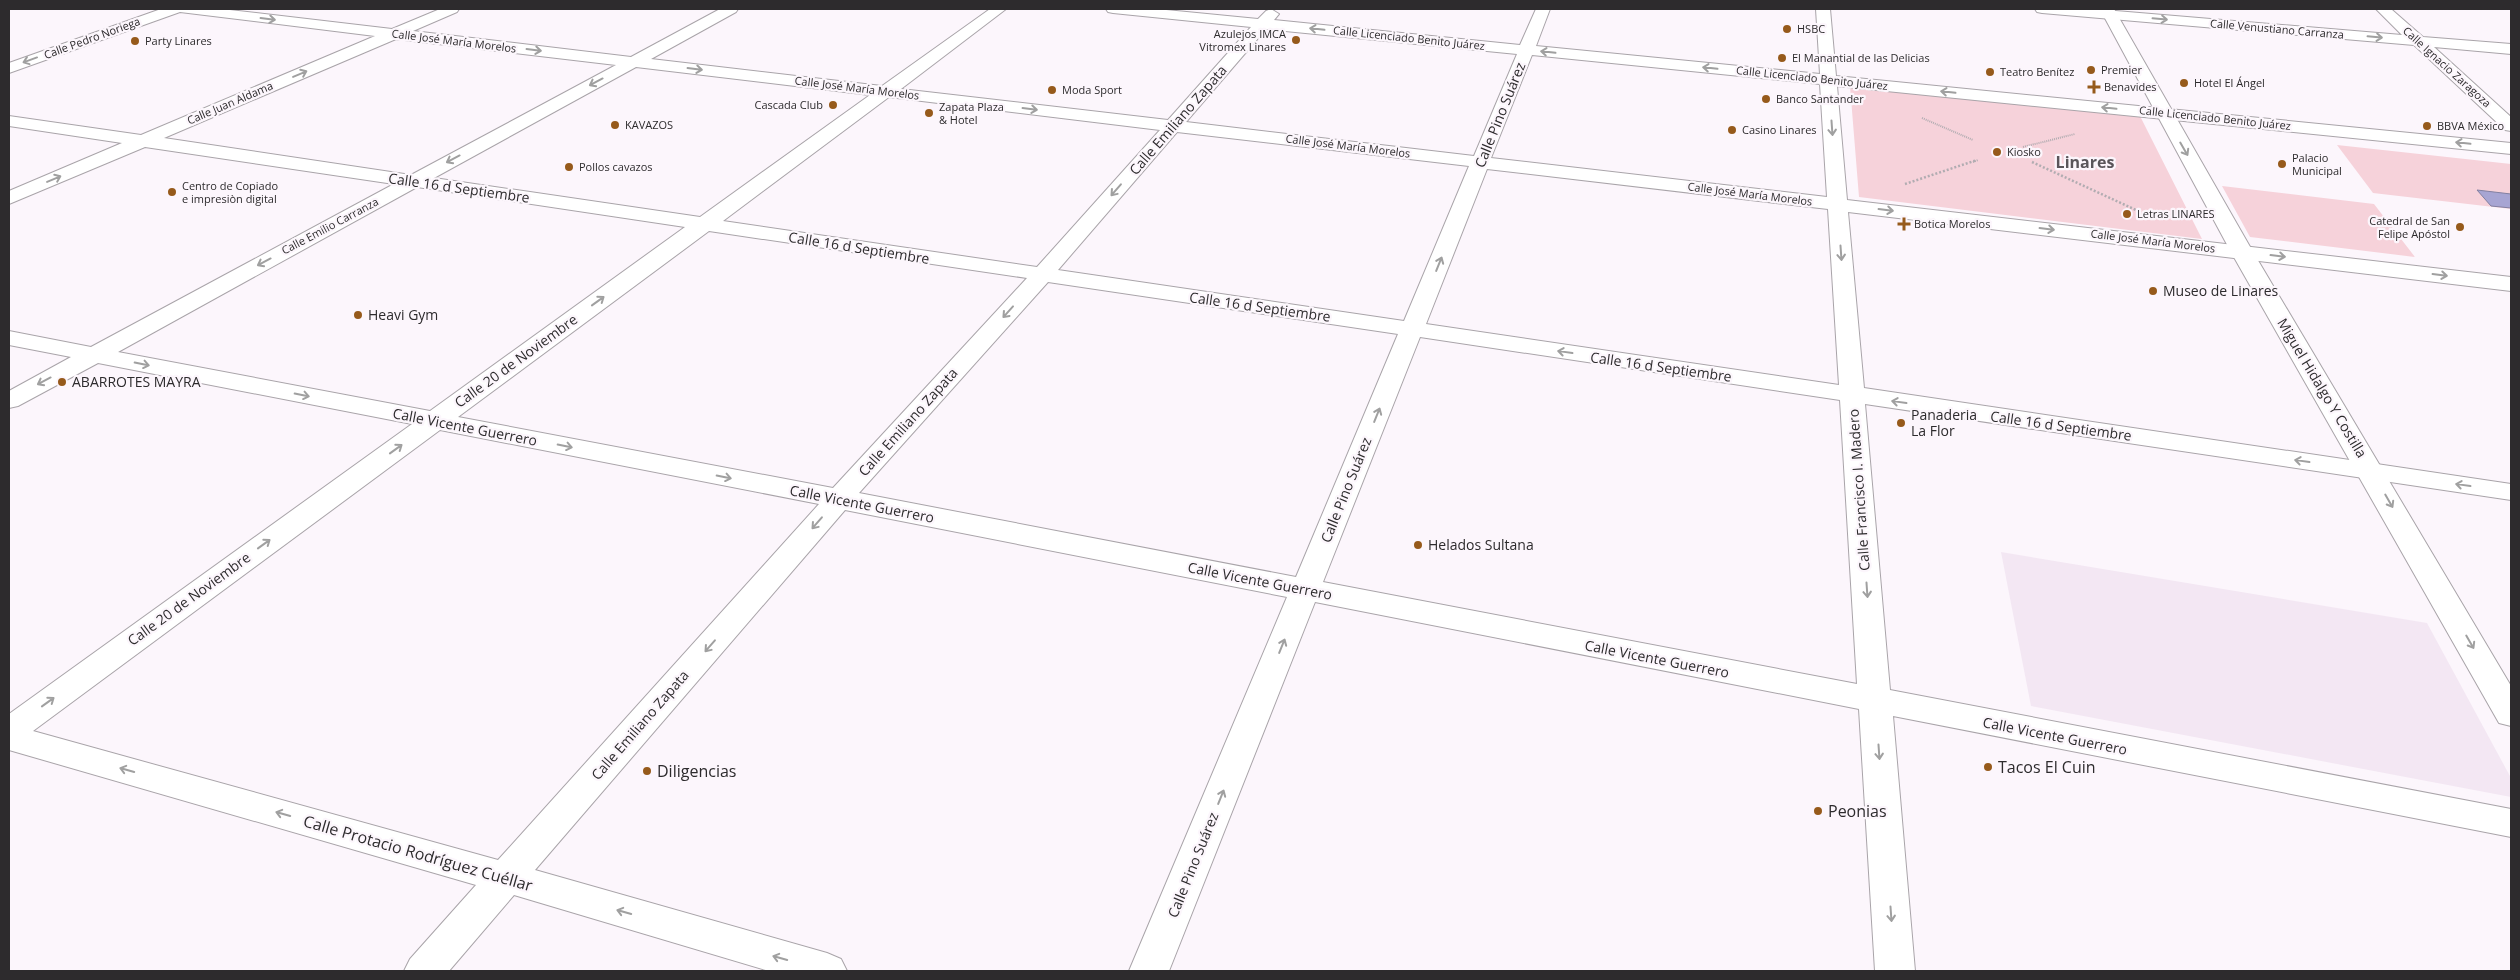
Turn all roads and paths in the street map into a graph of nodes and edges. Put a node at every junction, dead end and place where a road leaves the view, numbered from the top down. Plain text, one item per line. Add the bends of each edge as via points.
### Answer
1 (175, 9) edge
2 (185, 9) edge
3 (452, 9) edge
4 (731, 9) edge
5 (999, 9) edge
6 (1113, 9) edge
7 (1543, 9) edge
8 (1823, 9) edge
9 (2042, 9) edge
10 (2383, 9) edge
11 (2108, 12) edge
12 (1268, 16) edge
13 (394, 34) junction
14 (2419, 41) junction
15 (2511, 49) edge
16 (1526, 50) junction
17 (633, 62) junction
18 (9, 68) edge
19 (1828, 80) junction
20 (885, 92) junction
21 (2163, 113) junction
22 (9, 121) edge
23 (1173, 125) junction
24 (2511, 126) edge
25 (142, 141) junction
26 (2511, 148) edge
27 (1978, 160) dead end
28 (1480, 162) junction
29 (2032, 162) dead end
30 (413, 181) junction
31 (1896, 186) dead end
32 (9, 198) edge
33 (1838, 205) junction
34 (2140, 211) dead end
35 (704, 224) junction
36 (2242, 252) junction
37 (1042, 275) junction
38 (2511, 284) edge
39 (1412, 330) junction
40 (9, 338) edge
41 (94, 355) junction
42 (1852, 395) junction
43 (9, 401) edge
44 (434, 421) junction
45 (2372, 472) junction
46 (2511, 492) edge
47 (838, 500) junction
48 (1306, 590) junction
49 (1875, 701) junction
50 (2511, 714) edge
51 (9, 731) edge
52 (9, 737) edge
53 (2511, 824) edge
54 (507, 878) junction
55 (424, 971) edge
56 (827, 971) edge
57 (1149, 971) edge
58 (1896, 971) edge

1 -> 18 street, Calle Pedro Noriega
2 -> 13 street, Calle José María Morelos
3 - 13 street, Calle Juan Aldama
4 - 17 street, Calle Emilio Carranza
5 - 20 street, Calle 20 de Noviembre
6 - 12 street, Calle Licenciado Benito Juárez
7 - 16 street, Calle Pino Suárez
8 - 19 street, Calle Francisco I. Madero
9 - 11 street, Calle Venustiano Carranza
10 - 14 street, Calle Ignacio Zaragoza
11 -> 14 street, Calle Venustiano Carranza
11 - 21 street, Miguel Hidalgo Y Costilla
16 -> 12 street, Calle Licenciado Benito Juárez
12 - 23 street, Calle Emiliano Zapata
13 -> 17 street, Calle José María Morelos
25 -> 13 street, Calle Juan Aldama
14 - 15 street, Calle Venustiano Carranza
14 - 24 street, Calle Ignacio Zaragoza
19 -> 16 street, Calle Licenciado Benito Juárez
16 - 28 street, Calle Pino Suárez
17 -> 20 street, Calle José María Morelos
17 -> 30 street, Calle Emilio Carranza
21 -> 19 street, Calle Licenciado Benito Juárez
19 -> 33 street, Calle Francisco I. Madero
20 -> 23 street, Calle José María Morelos
20 - 35 street, Calle 20 de Noviembre
26 -> 21 street, Calle Licenciado Benito Juárez
21 -> 36 street, Miguel Hidalgo Y Costilla
22 - 25 street, Calle 16 d Septiembre
23 - 28 street, Calle José María Morelos
23 -> 37 street, Calle Emiliano Zapata
25 - 30 street, Calle 16 d Septiembre
32 -> 25 street, Calle Juan Aldama
27 - 31 path
28 - 33 street, Calle José María Morelos
39 -> 28 street, Calle Pino Suárez
29 - 34 path
30 - 35 street, Calle 16 d Septiembre
30 -> 41 street, Calle Emilio Carranza
33 -> 36 street, Calle José María Morelos
33 -> 42 street, Calle Francisco I. Madero
35 - 37 street, Calle 16 d Septiembre
44 -> 35 street, Calle 20 de Noviembre
36 -> 38 street, Calle José María Morelos
36 - 45 street, Miguel Hidalgo Y Costilla
37 - 39 street, Calle 16 d Septiembre
37 -> 47 street, Calle Emiliano Zapata
42 -> 39 street, Calle 16 d Septiembre
48 -> 39 street, Calle Pino Suárez
40 - 41 street, Calle Vicente Guerrero
41 -> 43 street, Calle Emilio Carranza
41 -> 44 street, Calle Vicente Guerrero
45 -> 42 street, Calle 16 d Septiembre
42 -> 49 street, Calle Francisco I. Madero
44 -> 47 street, Calle Vicente Guerrero
51 -> 44 street, Calle 20 de Noviembre
46 -> 45 street, Calle 16 d Septiembre
45 -> 50 street, Miguel Hidalgo Y Costilla
47 - 48 street, Calle Vicente Guerrero
47 -> 54 street, Calle Emiliano Zapata
48 - 49 street, Calle Vicente Guerrero
57 -> 48 street, Calle Pino Suárez
49 - 53 street, Calle Vicente Guerrero
49 -> 58 street, Calle Francisco I. Madero
54 -> 52 street, Calle Protacio Rodríguez Cuéllar
54 - 55 street, Calle Emiliano Zapata
56 -> 54 street, Calle Protacio Rodríguez Cuéllar

